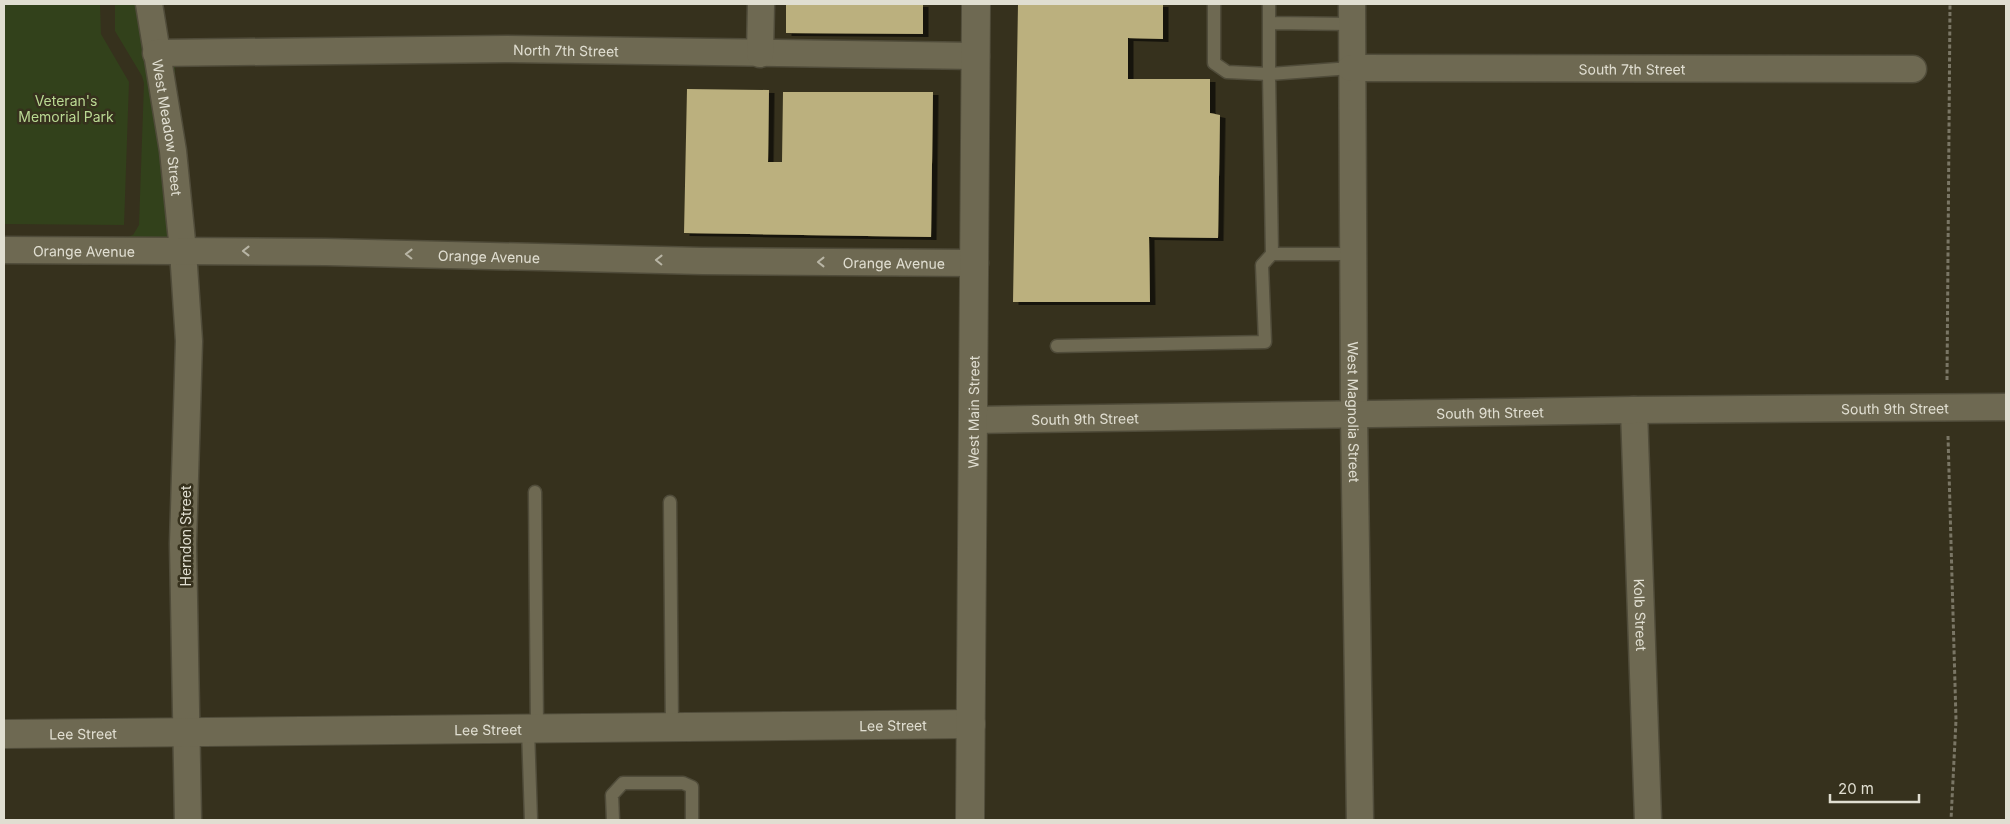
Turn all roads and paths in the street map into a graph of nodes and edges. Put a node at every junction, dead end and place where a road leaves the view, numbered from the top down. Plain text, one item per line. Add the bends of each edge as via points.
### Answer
1 (149, 4) edge
2 (761, 4) edge
3 (976, 4) edge
4 (1214, 4) edge
5 (1269, 4) edge
6 (1352, 14) edge
7 (1269, 24) junction
8 (156, 53) junction
9 (760, 54) junction
10 (976, 56) junction
11 (1351, 68) junction
12 (1913, 69) dead end
13 (1269, 74) junction
14 (4, 250) edge
15 (183, 251) junction
16 (1272, 254) junction
17 (1352, 254) junction
18 (975, 263) junction
19 (1056, 346) dead end
20 (2006, 407) edge
21 (1634, 410) junction
22 (1354, 415) junction
23 (974, 420) junction
24 (535, 492) dead end
25 (670, 502) dead end
26 (971, 724) junction
27 (672, 727) junction
28 (533, 728) junction
29 (186, 732) junction
30 (4, 734) edge
31 (188, 820) edge
32 (531, 820) edge
33 (612, 820) edge
34 (692, 820) edge
35 (970, 820) edge
36 (1360, 820) edge
37 (1648, 820) edge

1 - 8 street, West Meadow Street
2 - 9 street
3 - 10 street, West Main Street
4 - 13 lane via 1214,62 1227,72
5 - 7 lane
6 - 7 lane
6 - 11 street, West Magnolia Street
7 - 13 lane
8 - 9 street, North 7th Street via 506,49
8 - 15 street, West Meadow Street via 173,151
9 - 10 street, North 7th Street
10 - 18 street, West Main Street
11 - 12 street, South 7th Street
11 - 13 lane
11 - 17 street, West Magnolia Street
13 - 16 lane
14 - 15 street, Orange Avenue
18 -> 15 street, Orange Avenue
15 - 29 street, Herndon Street via 188,341 183,544
16 - 17 lane
16 - 19 lane via 1262,265 1265,342
17 - 22 street, West Magnolia Street
18 - 23 street, West Main Street
20 - 21 street, South 9th Street
21 - 22 street, South 9th Street
21 - 37 street, Kolb Street
22 - 23 street, South 9th Street
22 - 36 street, West Magnolia Street
23 - 26 street, West Main Street
24 - 28 lane
25 - 27 lane
26 - 27 street, Lee Street
26 - 35 street, West Main Street
27 - 28 street, Lee Street
28 - 29 street, Lee Street
28 - 32 lane
29 - 30 street, Lee Street
29 - 31 street, Herndon Street
33 - 34 lane via 612,795 623,783 683,783 692,787

